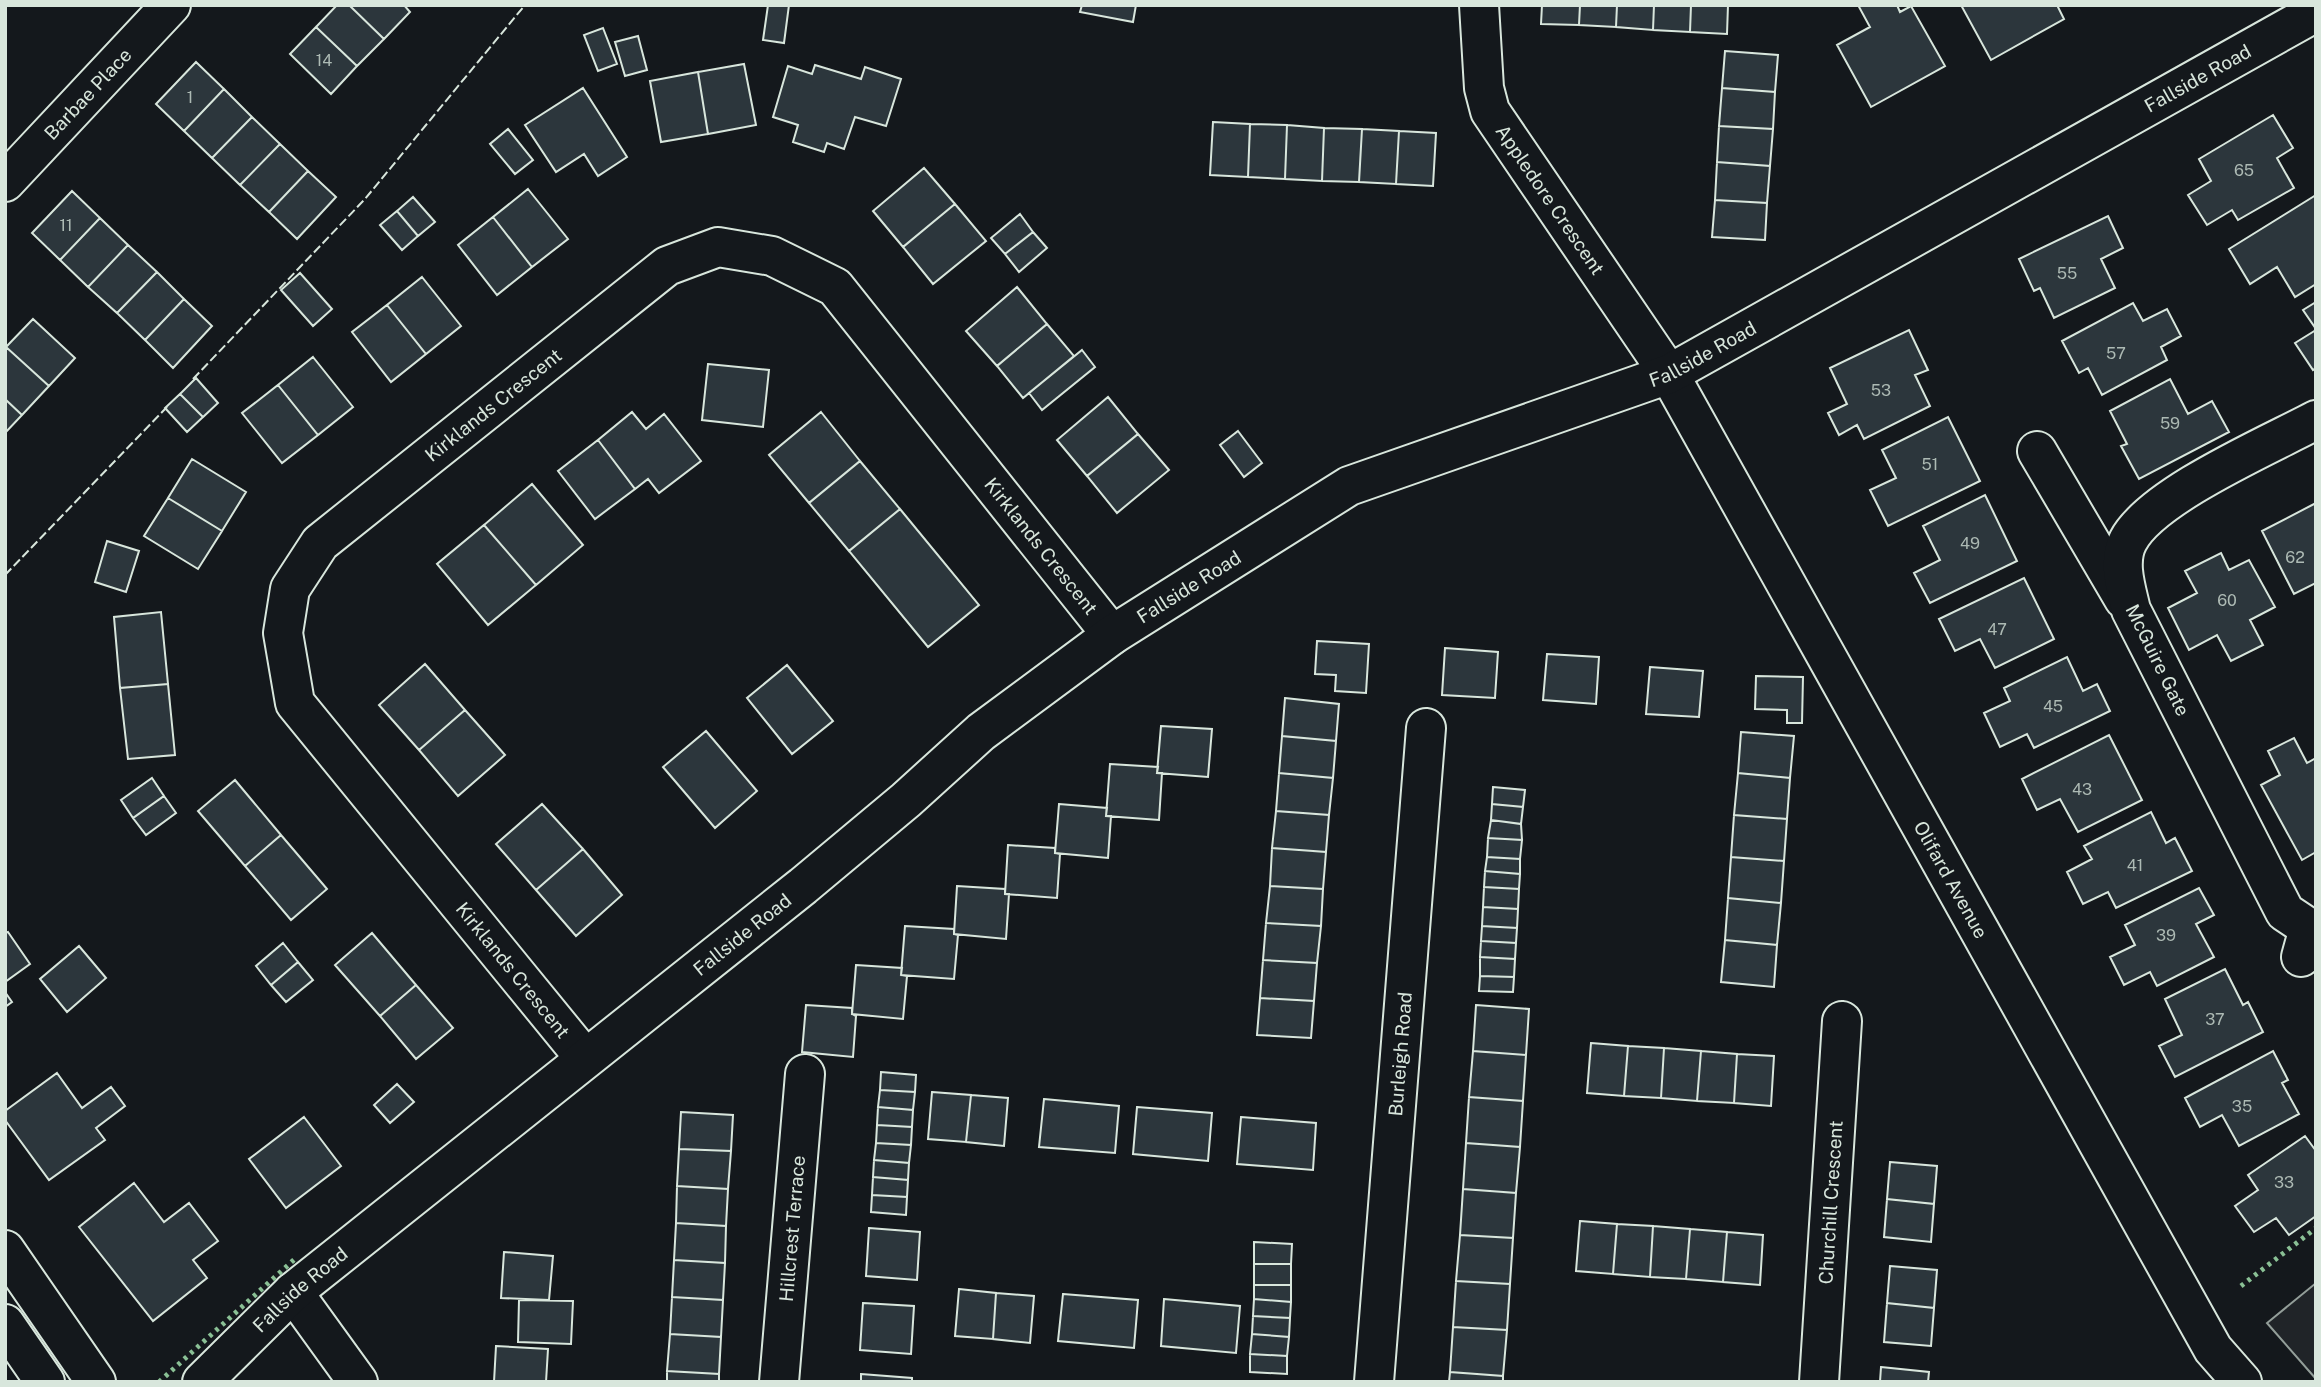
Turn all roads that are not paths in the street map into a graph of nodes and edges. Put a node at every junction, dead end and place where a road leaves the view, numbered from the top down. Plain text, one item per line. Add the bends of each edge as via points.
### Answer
1 (171, 5) edge
2 (1479, 5) edge
3 (2316, 12) edge
4 (5, 181) edge
5 (1669, 374) junction
6 (2316, 420) edge
7 (2037, 451) dead end
8 (2131, 610) junction
9 (1112, 635) junction
10 (1426, 728) dead end
11 (2308, 938) edge
12 (1842, 1021) dead end
13 (584, 1057) junction
14 (805, 1074) dead end
15 (5, 1250) edge
16 (293, 1292) junction
17 (5, 1324) edge
18 (45, 1382) edge
19 (96, 1382) edge
20 (202, 1382) edge
21 (358, 1382) edge
22 (779, 1382) edge
23 (1374, 1382) edge
24 (1819, 1382) edge
25 (2242, 1382) edge

1 - 4 street, Barbae Place
2 - 5 street, Appledore Crescent via 1484,88 1490,111
3 - 5 street, Fallside Road
5 - 9 street, Fallside Road via 1349,486
5 - 25 street, Olifard Avenue via 2213,1349
6 - 8 street, McGuire Gate via 2162,503 2128,542 2122,573
7 - 8 street
8 - 11 street, McGuire Gate via 2285,912
9 - 13 street, Fallside Road via 981,732 803,886
9 - 13 street, Kirklands Crescent via 835,287 772,256 718,247 667,266 320,543 290,589 283,633 295,703
10 - 23 street, Burleigh Road
12 - 24 street, Churchill Crescent
13 - 16 street, Fallside Road
14 - 22 street, Hillcrest Terrace
15 - 19 street
16 - 20 street, Fallside Road
16 - 21 street
17 - 18 street

